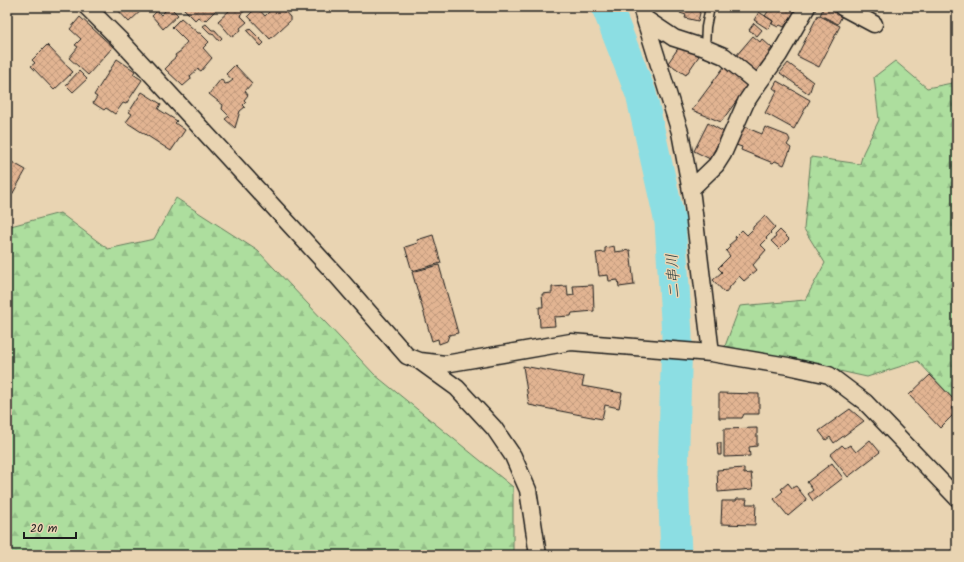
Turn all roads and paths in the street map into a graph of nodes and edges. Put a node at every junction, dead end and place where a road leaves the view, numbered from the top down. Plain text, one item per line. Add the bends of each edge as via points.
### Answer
1 (87, 7) edge
2 (710, 7) edge
3 (807, 7) edge
4 (842, 7) edge
5 (643, 12) edge
6 (874, 24) dead end
7 (704, 48) junction
8 (758, 84) junction
9 (691, 188) junction
10 (711, 353) junction
11 (420, 361) junction
12 (957, 498) edge
13 (538, 555) edge

1 - 11 street via 337,276 406,356
2 - 7 lane
3 - 8 street via 779,55
4 - 6 street
5 - 7 street via 674,38
5 - 9 street via 680,132
7 - 8 street via 724,56
8 - 9 street via 746,102 716,165
9 - 10 street
10 - 11 street via 571,342 445,364
10 - 12 street via 829,375 865,402
11 - 13 street via 457,388 494,428 513,456 528,490

